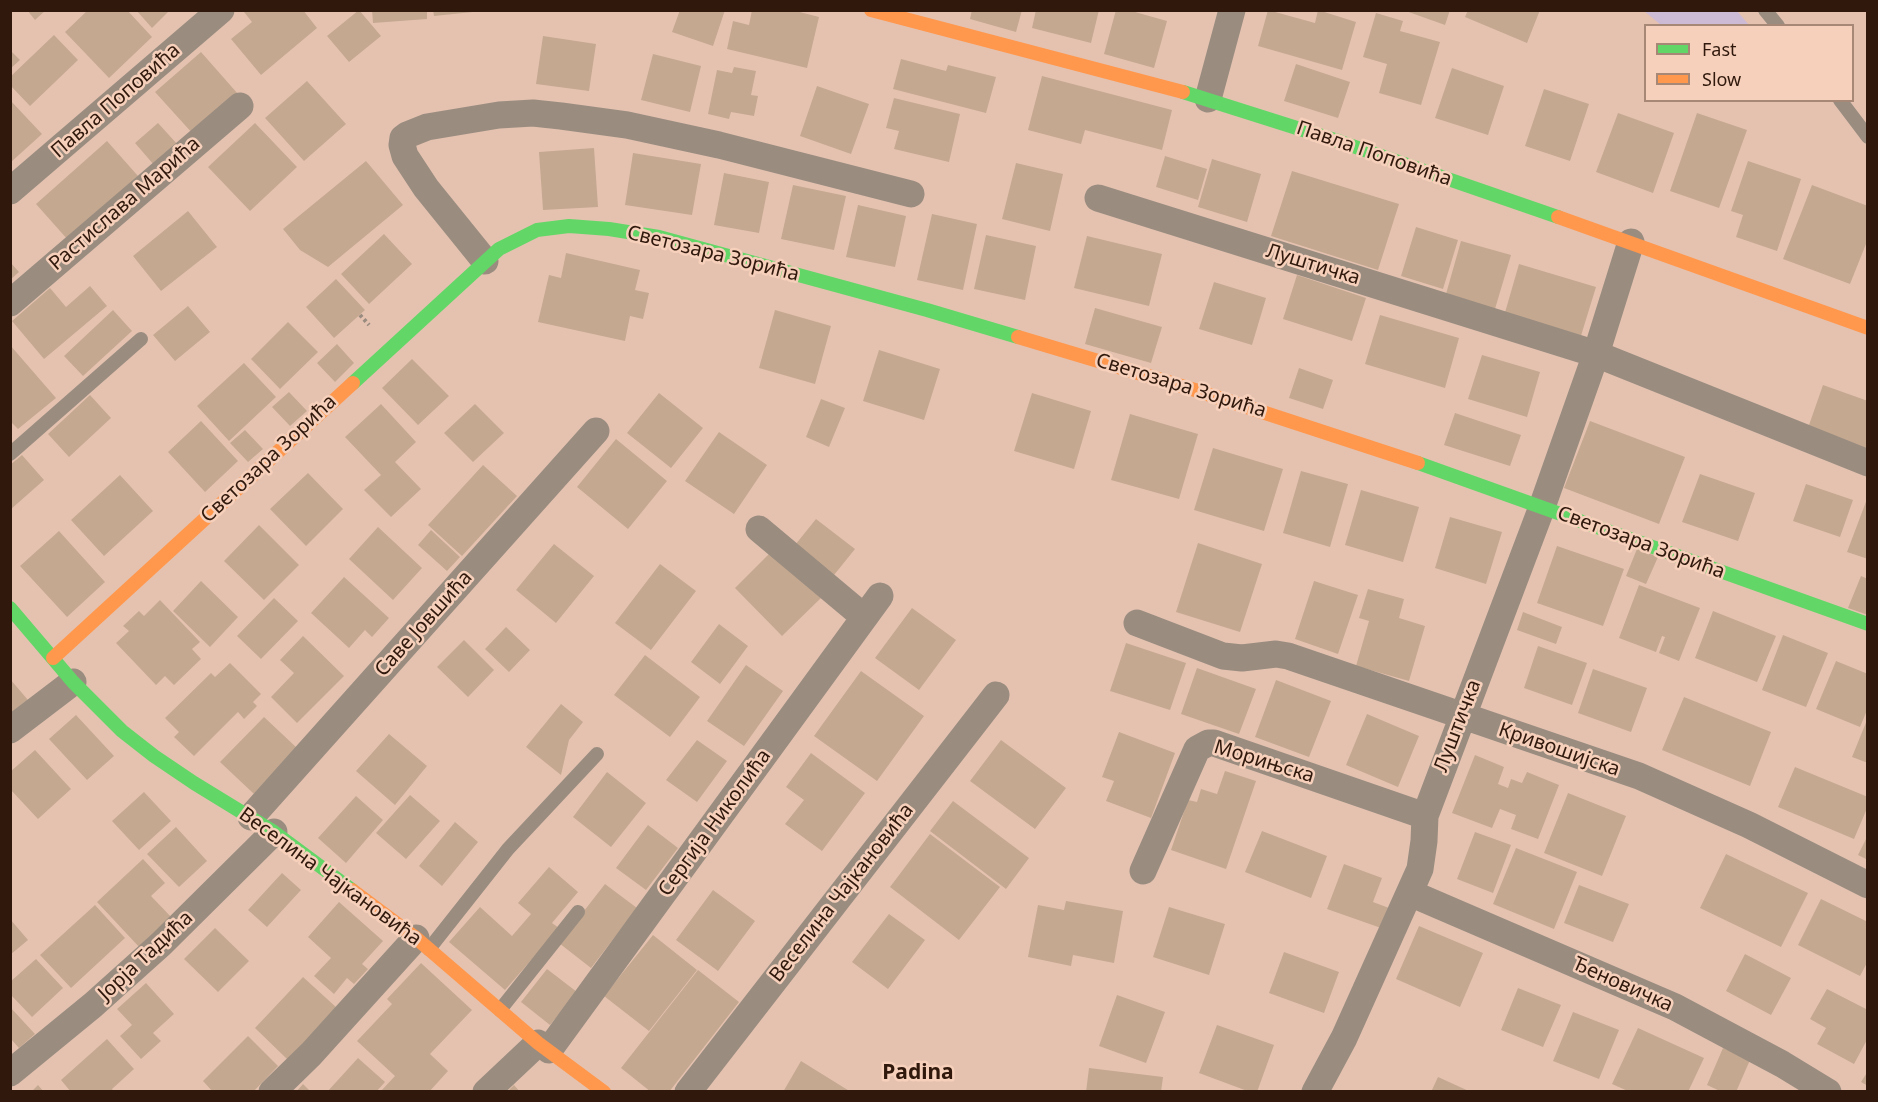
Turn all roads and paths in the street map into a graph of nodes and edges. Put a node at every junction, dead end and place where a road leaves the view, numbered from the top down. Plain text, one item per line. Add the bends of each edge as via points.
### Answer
1 (221, 10) edge
2 (871, 10) edge
3 (1232, 10) edge
4 (1765, 10) edge
5 (1776, 24) edge
6 (1208, 99) junction
7 (1842, 102) edge
8 (240, 106) dead end
9 (1868, 136) edge
10 (10, 191) edge
11 (911, 194) dead end
12 (1098, 198) dead end
13 (1631, 242) junction
14 (485, 261) junction
15 (10, 303) edge
16 (360, 315) dead end
17 (1868, 328) edge
18 (374, 329) dead end
19 (141, 339) dead end
20 (1596, 354) junction
21 (596, 431) dead end
22 (10, 454) edge
23 (1868, 463) edge
24 (1542, 507) junction
25 (759, 529) dead end
26 (10, 608) edge
27 (1137, 623) dead end
28 (1868, 624) edge
29 (52, 658) junction
30 (73, 682) junction
31 (996, 695) dead end
32 (1461, 717) junction
33 (10, 730) edge
34 (597, 754) dead end
35 (1425, 816) junction
36 (251, 817) junction
37 (274, 832) junction
38 (1143, 871) dead end
39 (1868, 885) edge
40 (1410, 893) junction
41 (578, 912) dead end
42 (422, 943) junction
43 (500, 1010) junction
44 (544, 1046) junction
45 (10, 1073) edge
46 (272, 1092) edge
47 (486, 1092) edge
48 (604, 1092) edge
49 (688, 1092) edge
50 (1315, 1092) edge
51 (1828, 1092) edge

1 - 10 street, Павла Поповића
2 - 6 street, Павла Поповића
3 - 6 street
4 - 5 lane
6 - 13 street, Павла Поповића
7 - 9 lane
8 - 15 street, Растислава Марића
11 - 14 street via 627,125 561,116 499,115 427,127 407,135 402,145 405,156
12 - 20 street, Луштичка
13 - 17 street, Павла Поповића
13 - 20 street, Луштичка
14 - 24 street, Светозара Зорића via 520,237 555,226 659,237 927,310 1195,390
14 - 29 street, Светозара Зорића
16 - 18 path
19 - 22 lane
20 - 23 street, Луштичка
20 - 24 street, Луштичка
21 - 36 street, Саве Јовшића
24 - 28 street, Светозара Зорића
24 - 32 street, Луштичка
25 - 44 street, Сергија Николића via 872,606
26 - 29 street, Веселина Чајкановића
27 - 32 street, Кривошијска via 1223,656 1288,656
29 - 30 street, Веселина Чајкановића
30 - 33 street
30 - 36 street, Веселина Чајкановића via 122,731 154,756
31 - 49 street, Веселина Чајкановића
32 - 35 street, Луштичка
32 - 39 street, Кривошијска via 1639,776 1749,825
34 - 42 lane
35 - 38 street, Морињска via 1208,743 1197,749
35 - 40 street, Луштичка via 1423,858
36 - 37 street, Веселина Чајкановића
37 - 42 street, Веселина Чајкановића
37 - 45 street, Јорја Тадића via 161,944
40 - 50 street, Луштичка
40 - 51 street, Ђеновичка via 1675,1007
41 - 43 lane
42 - 43 street, Веселина Чајкановића
42 - 46 street
43 - 44 street, Веселина Чајкановића
44 - 47 street, Сергија Николића
44 - 48 street, Веселина Чајкановића

